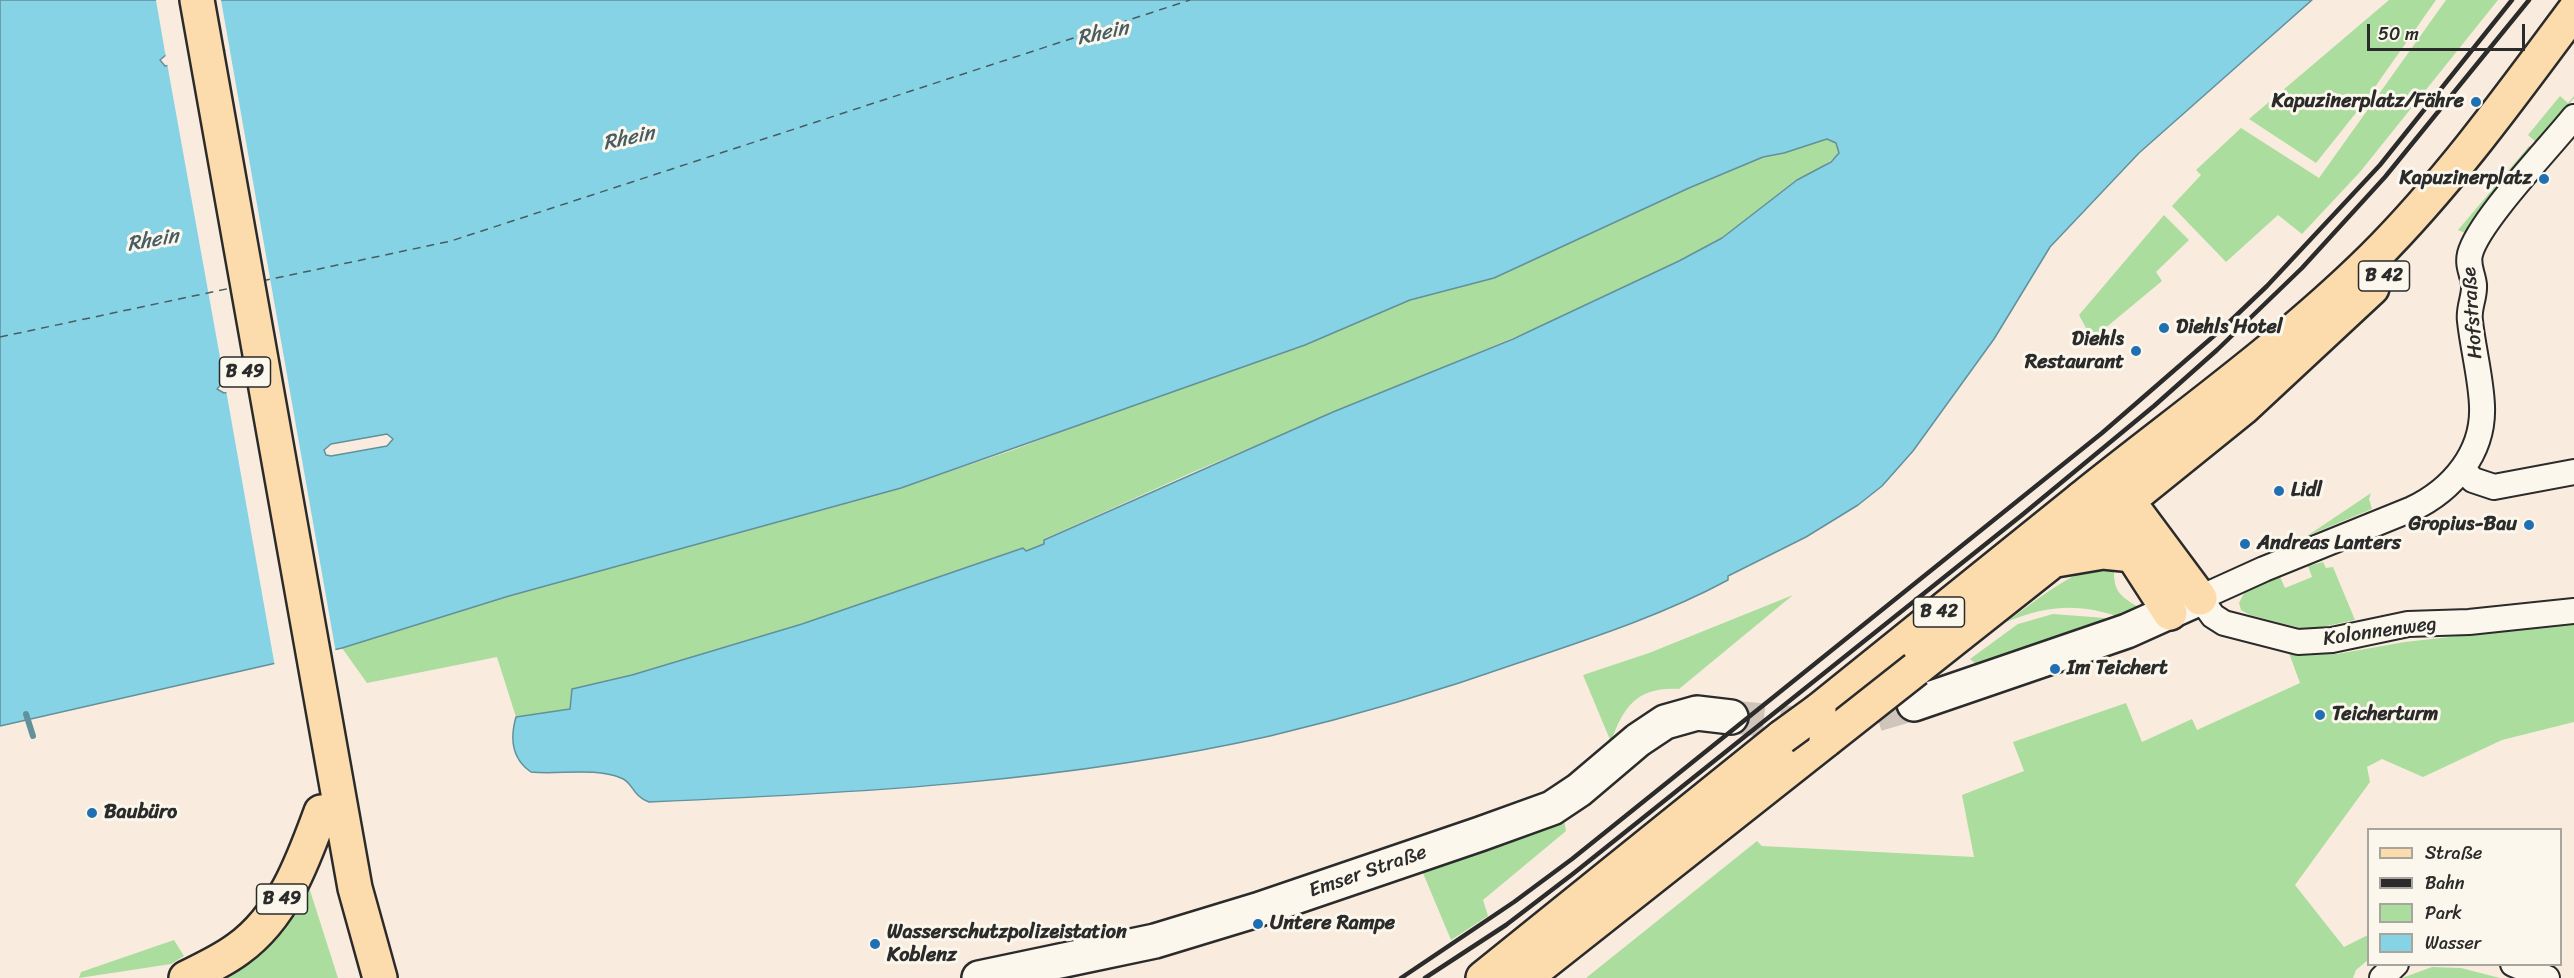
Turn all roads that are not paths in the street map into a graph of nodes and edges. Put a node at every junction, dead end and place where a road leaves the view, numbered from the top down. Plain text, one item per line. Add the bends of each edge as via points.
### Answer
1 (180, 0) edge
2 (197, 0) edge
3 (2574, 11) edge
4 (2574, 45) edge
5 (2574, 117) edge
6 (2151, 463) junction
7 (2462, 469) junction
8 (2574, 472) edge
9 (2099, 500) junction
10 (2133, 555) junction
11 (2054, 560) junction
12 (2200, 598) junction
13 (2574, 611) edge
14 (2170, 613) junction
15 (1914, 704) tunnel mouth
16 (1731, 717) tunnel mouth
17 (1823, 725) junction
18 (319, 742) junction
19 (321, 812) junction
20 (2394, 966) edge
21 (2518, 966) edge
22 (200, 971) edge
23 (997, 976) edge
24 (357, 978) edge
25 (380, 978) edge
26 (1483, 978) edge
27 (1525, 978) edge
28 (2382, 978) edge
29 (2547, 978) edge

1 - 18 main road, B 49
2 - 18 main road, B 49
3 - 6 main road, B 42 via 2467,149 2373,257
4 - 6 main road, B 42 via 2487,157 2388,272 2285,372
5 - 7 street, Hofstraße via 2472,247 2469,268 2474,286 2470,321 2482,407 2477,441
6 - 9 main road, B 42
7 - 8 street via 2473,480 2494,486
7 - 12 street via 2450,485 2425,503
9 - 10 main road
9 - 11 main road, B 42
9 - 12 main road
9 - 17 main road, B 42
10 - 11 main road, B 42 via 2103,552
10 - 14 main road
11 - 17 main road, B 42, bridge via 1916,669
12 - 13 street, Kolonnenweg via 2213,616 2224,623 2298,642 2332,640 2408,624
12 - 14 street
14 - 15 street
16 - 23 street, Emser Straße via 1696,713 1665,722 1552,808 1491,831 1166,938
17 - 26 main road, B 42, bridge via 1782,737
17 - 27 main road, B 42
18 - 19 main road, B 49
18 - 25 main road, B 49
19 - 22 main road, B 49 via 303,864 260,929 240,948
19 - 24 main road, B 49
20 - 28 street
21 - 29 street

